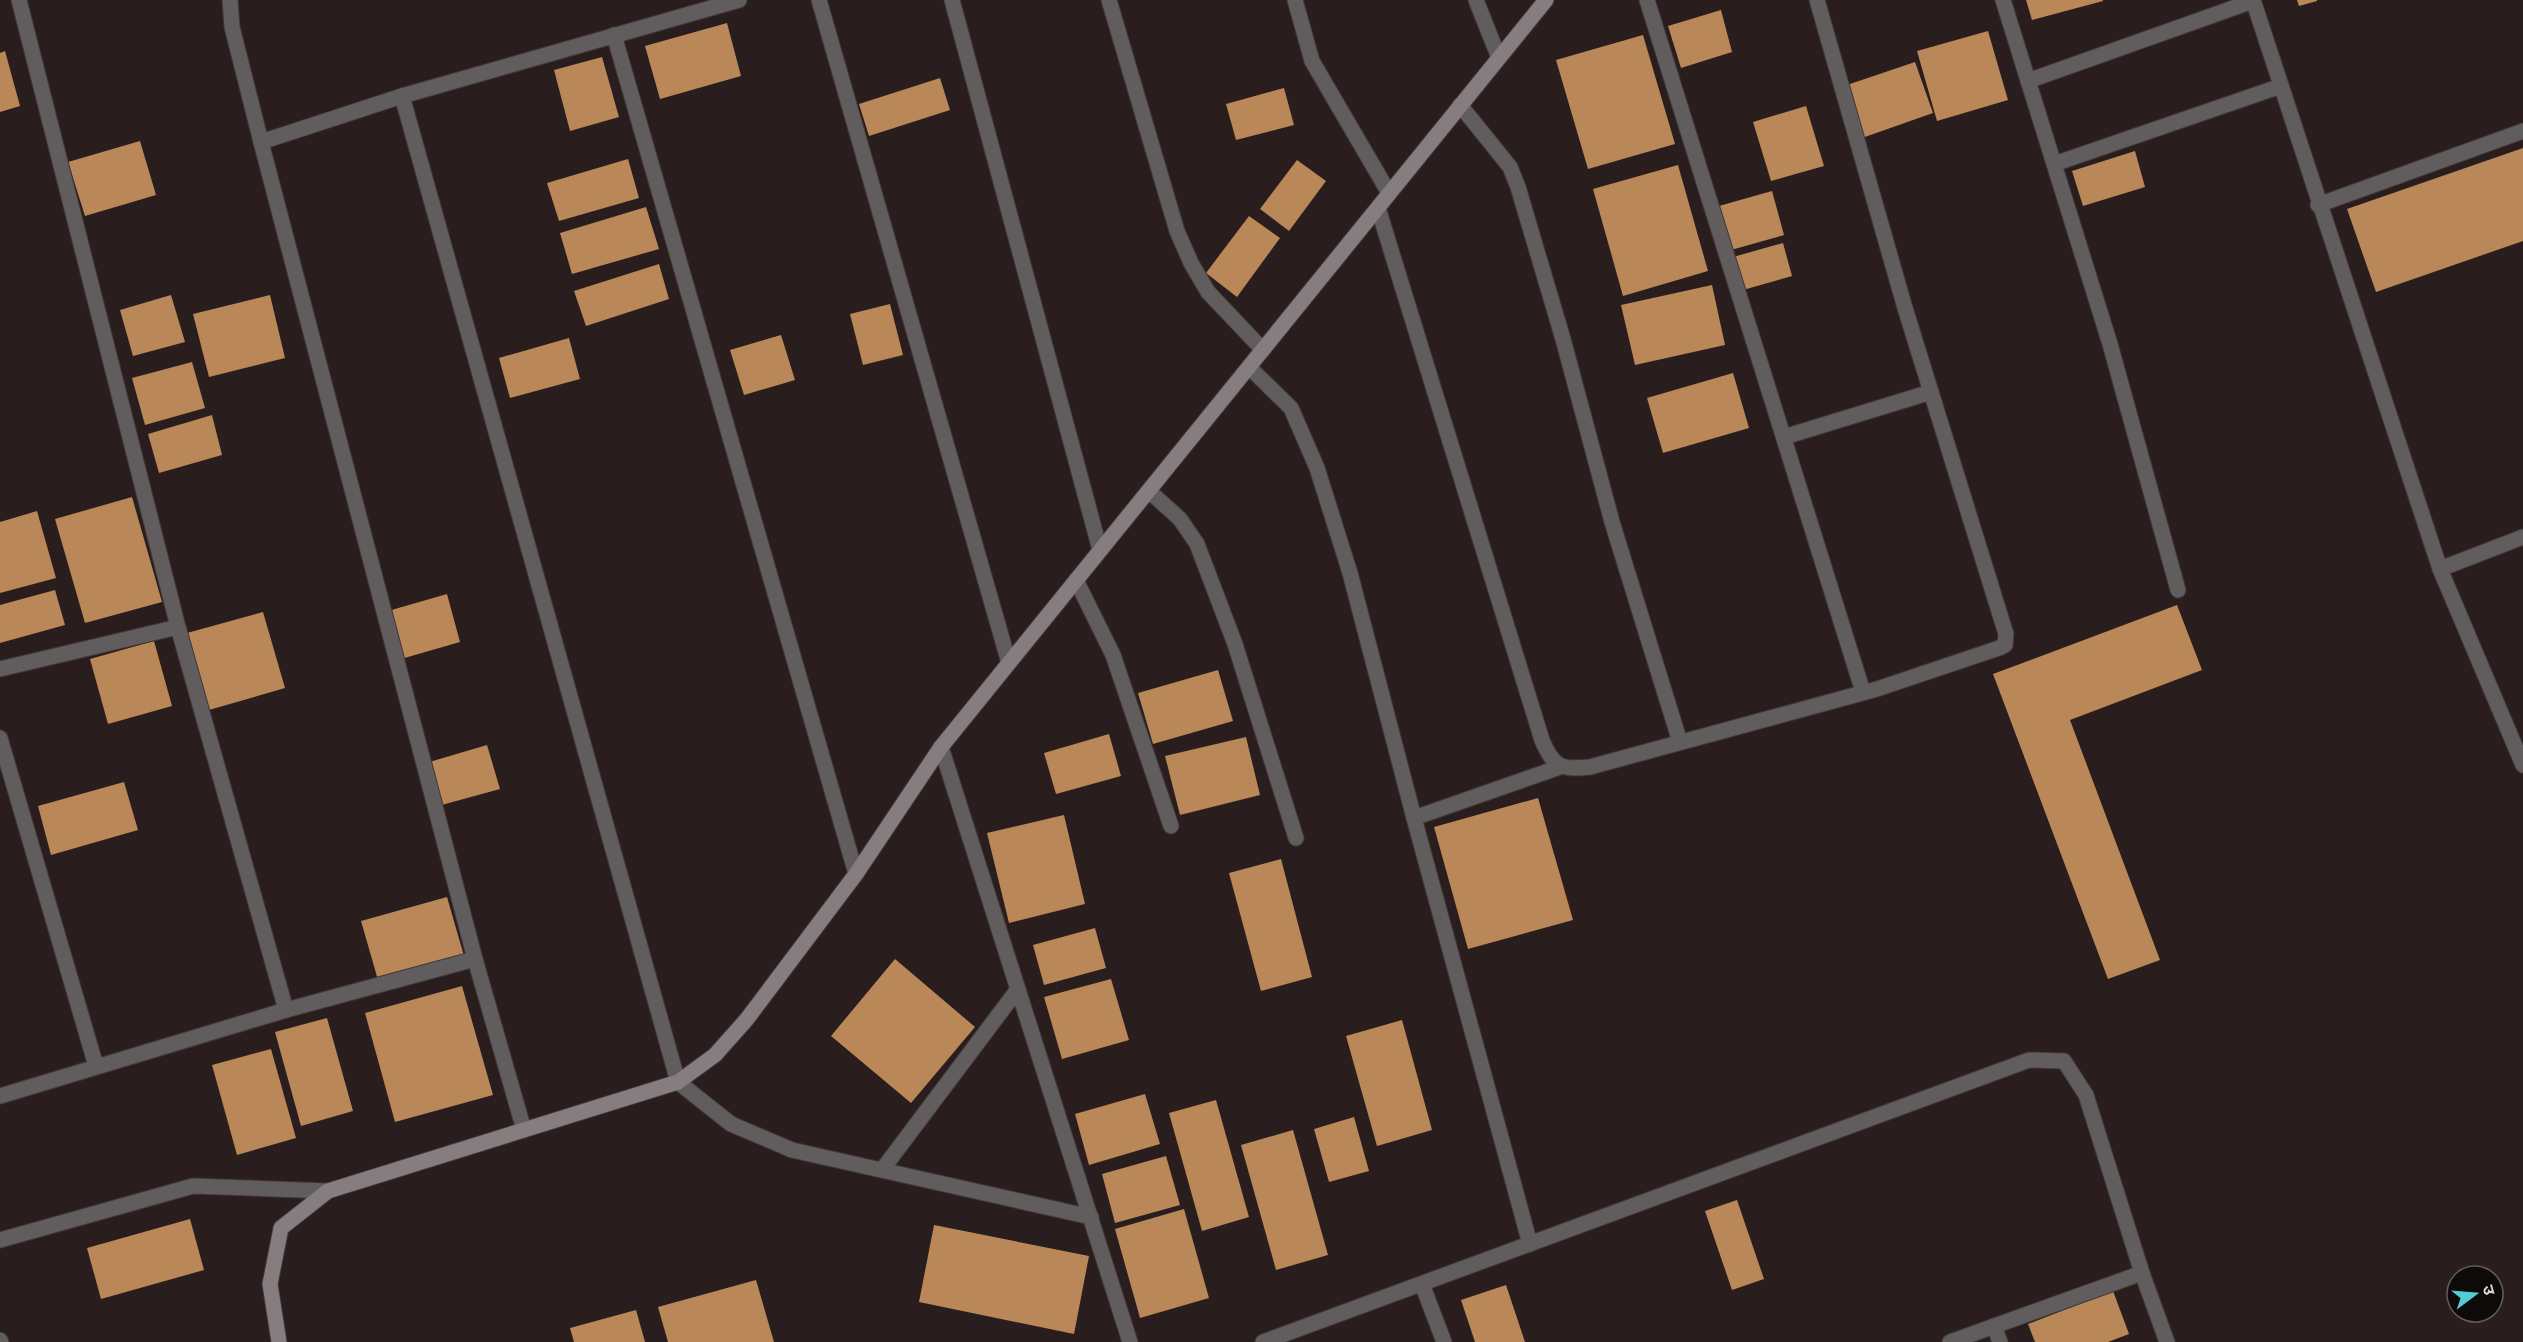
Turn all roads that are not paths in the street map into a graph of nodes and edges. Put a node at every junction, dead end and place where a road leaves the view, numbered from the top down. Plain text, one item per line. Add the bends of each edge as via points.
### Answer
1 (19, 0) edge
2 (230, 0) edge
3 (739, 0) edge
4 (819, 0) edge
5 (952, 0) edge
6 (1109, 0) edge
7 (1295, 0) edge
8 (1476, 0) edge
9 (1546, 0) edge
10 (1647, 0) edge
11 (1817, 0) edge
12 (2003, 0) edge
13 (2253, 0) edge
14 (614, 35) junction
15 (1499, 58) junction
16 (2028, 81) junction
17 (2281, 87) junction
18 (402, 96) junction
19 (1460, 105) junction
20 (2523, 131) edge
21 (261, 142) junction
22 (2054, 164) junction
23 (1389, 193) junction
24 (2318, 204) junction
25 (1378, 208) junction
26 (1263, 350) junction
27 (1249, 367) junction
28 (1930, 392) junction
29 (1784, 437) junction
30 (1149, 490) junction
31 (2523, 537) edge
32 (1100, 550) junction
33 (2440, 569) junction
34 (1076, 580) junction
35 (2178, 590) dead end
36 (178, 627) junction
37 (1009, 663) junction
38 (0, 669) edge
39 (1863, 692) junction
40 (0, 738) edge
41 (1680, 742) junction
42 (941, 747) junction
43 (2523, 765) edge
44 (1560, 767) junction
45 (1414, 818) junction
46 (1171, 826) dead end
47 (1296, 838) dead end
48 (856, 874) junction
49 (475, 959) junction
50 (1018, 989) junction
51 (285, 1010) junction
52 (96, 1066) junction
53 (678, 1082) junction
54 (0, 1096) edge
55 (524, 1130) junction
56 (882, 1170) junction
57 (328, 1191) junction
58 (1090, 1217) junction
59 (0, 1240) edge
60 (1530, 1244) junction
61 (2142, 1273) junction
62 (1422, 1284) junction
63 (1994, 1326) junction
64 (279, 1342) edge
65 (1130, 1342) edge
66 (1263, 1342) edge
67 (1444, 1342) edge
68 (1950, 1342) edge
69 (2000, 1342) edge
70 (2167, 1342) edge

1 - 36 street
2 - 21 street via 231,27
3 - 14 street
4 - 37 street
5 - 32 street
6 - 26 street via 1177,231 1191,263 1208,292
7 - 23 street via 1312,61
8 - 15 street
9 - 15 street
10 - 29 street
11 - 28 street
12 - 16 street
13 - 16 street
13 - 17 street
14 - 18 street
14 - 48 street
15 - 19 street
16 - 22 street
17 - 22 street
17 - 24 street
18 - 21 street
18 - 53 street
19 - 23 street
19 - 41 street via 1510,166 1518,187 1612,522
20 - 24 street
21 - 49 street
22 - 35 street via 2110,344
23 - 25 street
24 - 33 street
25 - 26 street
25 - 44 street via 1542,740 1548,755
26 - 27 street
27 - 30 street
27 - 45 street via 1291,408 1317,468 1350,573
28 - 29 street
28 - 39 street via 2005,645
29 - 39 street
30 - 32 street
30 - 47 street via 1180,519 1197,544 1235,644
31 - 33 street
32 - 34 street
33 - 43 street
34 - 37 street
34 - 46 street via 1113,656
36 - 38 street
36 - 51 street
37 - 42 street
39 - 41 street
40 - 52 street
41 - 44 street via 1590,767
42 - 48 street
42 - 50 street
44 - 45 street
45 - 60 street
48 - 53 street via 747,1019 715,1055
49 - 51 street
49 - 55 street
50 - 56 street
50 - 58 street
51 - 52 street
52 - 54 street
53 - 55 street
53 - 56 street via 731,1124 792,1150
55 - 57 street
56 - 58 street
57 - 59 street via 193,1186
57 - 64 street via 281,1228 270,1284
58 - 65 street
60 - 61 street via 2029,1060 2064,1061 2086,1095
60 - 62 street
61 - 63 street
61 - 70 street
62 - 66 street
62 - 67 street
63 - 68 street
63 - 69 street

